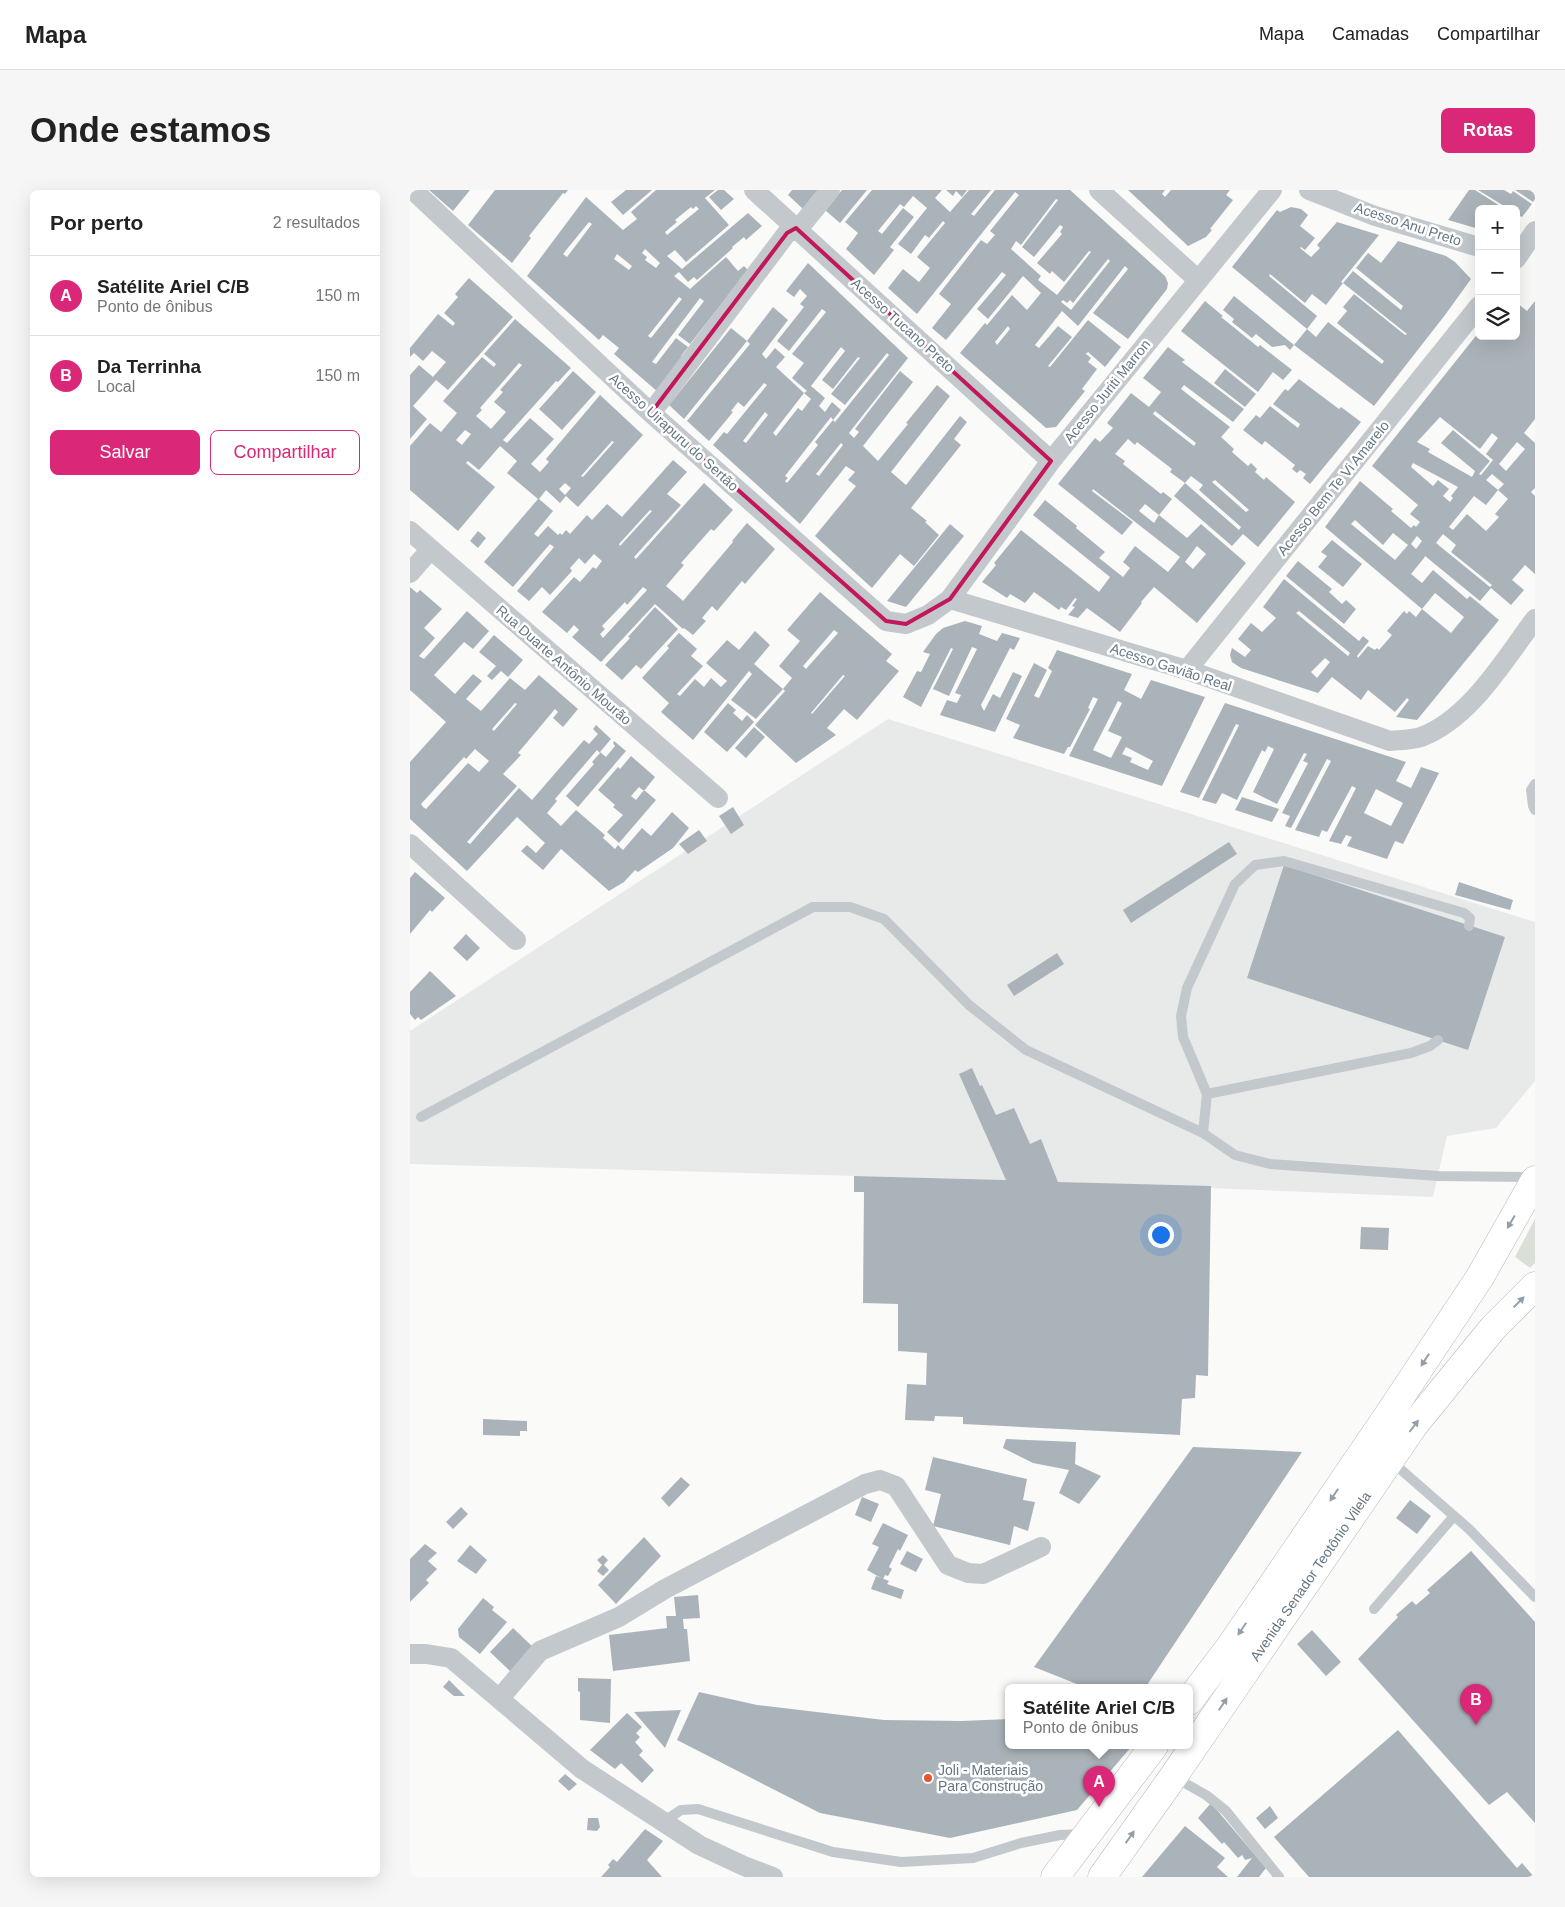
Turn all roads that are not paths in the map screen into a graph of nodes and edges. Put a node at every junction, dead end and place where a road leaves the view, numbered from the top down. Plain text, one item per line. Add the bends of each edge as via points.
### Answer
1 (413, 190) edge
2 (754, 190) edge
3 (830, 190) edge
4 (1099, 190) edge
5 (1272, 190) edge
6 (1309, 190) edge
7 (796, 228) junction
8 (1535, 230) edge
9 (1475, 246) edge
10 (1520, 252) edge
11 (1520, 259) edge
12 (1535, 263) edge
13 (1197, 279) junction
14 (1475, 311) edge
15 (651, 413) junction
16 (1051, 461) junction
17 (410, 532) edge
18 (430, 550) junction
19 (410, 573) edge
20 (950, 600) junction
21 (1535, 619) edge
22 (1188, 670) junction
23 (1535, 784) edge
24 (718, 798) dead end
25 (1535, 810) edge
26 (410, 844) edge
27 (1469, 926) dead end
28 (516, 940) dead end
29 (1438, 1040) dead end
30 (1207, 1094) junction
31 (421, 1117) dead end
32 (1203, 1134) junction
33 (1535, 1179) edge
34 (1535, 1286) edge
35 (1390, 1460) junction
36 (1454, 1516) junction
37 (1041, 1547) dead end
38 (1535, 1597) edge
39 (1374, 1609) dead end
40 (410, 1654) edge
41 (1193, 1695) edge
42 (500, 1698) junction
43 (1193, 1748) edge
44 (1152, 1749) edge
45 (1192, 1749) edge
46 (1173, 1777) junction
47 (663, 1822) junction
48 (1088, 1834) junction
49 (773, 1877) edge
50 (1055, 1877) edge
51 (1102, 1877) edge
52 (1279, 1877) edge

1 - 15 street, Acesso Uirapuru do Sertão
2 - 7 street, Acesso Tucano Preto
3 - 7 street
4 - 13 street
5 - 13 street, Acesso Juriti Marron
6 - 9 street, Acesso Anu Preto via 1375,216
7 - 15 street via 786,233
7 - 16 street, Acesso Tucano Preto
8 - 10 street
11 - 12 street
13 - 16 street, Acesso Juriti Marron
14 - 22 street, Acesso Bem Te Vi Amarelo
15 - 20 street, Acesso Uirapuru do Sertão via 886,621 906,624 928,615
16 - 20 street, Acesso Juriti Marron
17 - 18 street, Rua Duarte Antônio Mourão
18 - 19 street
18 - 24 street, Rua Duarte Antônio Mourão
20 - 22 street, Acesso Gavião Real
21 - 22 street, Acesso Gavião Real via 1479,694 1448,724 1420,738 1390,741
23 - 25 lane via 1531,790
26 - 28 street
27 - 30 lane via 1470,918 1464,913 1284,861 1255,865 1235,884 1187,988 1182,1016 1184,1037
29 - 30 lane via 1411,1053
30 - 32 lane
31 - 32 lane via 813,907 850,907 884,919 969,1005 1026,1050
32 - 33 lane via 1235,1155 1270,1164
33 -> 41 main road, Avenida Senador Teotônio Vilela via 1480,1277 1230,1647
35 -> 34 main road, Avenida Senador Teotônio Vilela via 1494,1328
35 - 36 lane
43 -> 35 main road, Avenida Senador Teotônio Vilela
36 - 38 lane
36 - 39 lane
37 - 42 street via 983,1574 968,1573 948,1565 896,1486 880,1480 865,1484 666,1588 619,1617 540,1652
40 - 42 street via 452,1658
42 - 47 street via 582,1769
44 - 48 main road
46 -> 45 main road, Avenida Senador Teotônio Vilela
51 -> 46 main road, Avenida Senador Teotônio Vilela
46 - 52 lane via 1206,1795 1226,1812
47 - 48 lane via 681,1810 698,1809 832,1852 901,1862 973,1858 1021,1842
47 - 49 street via 699,1845
48 - 50 main road

